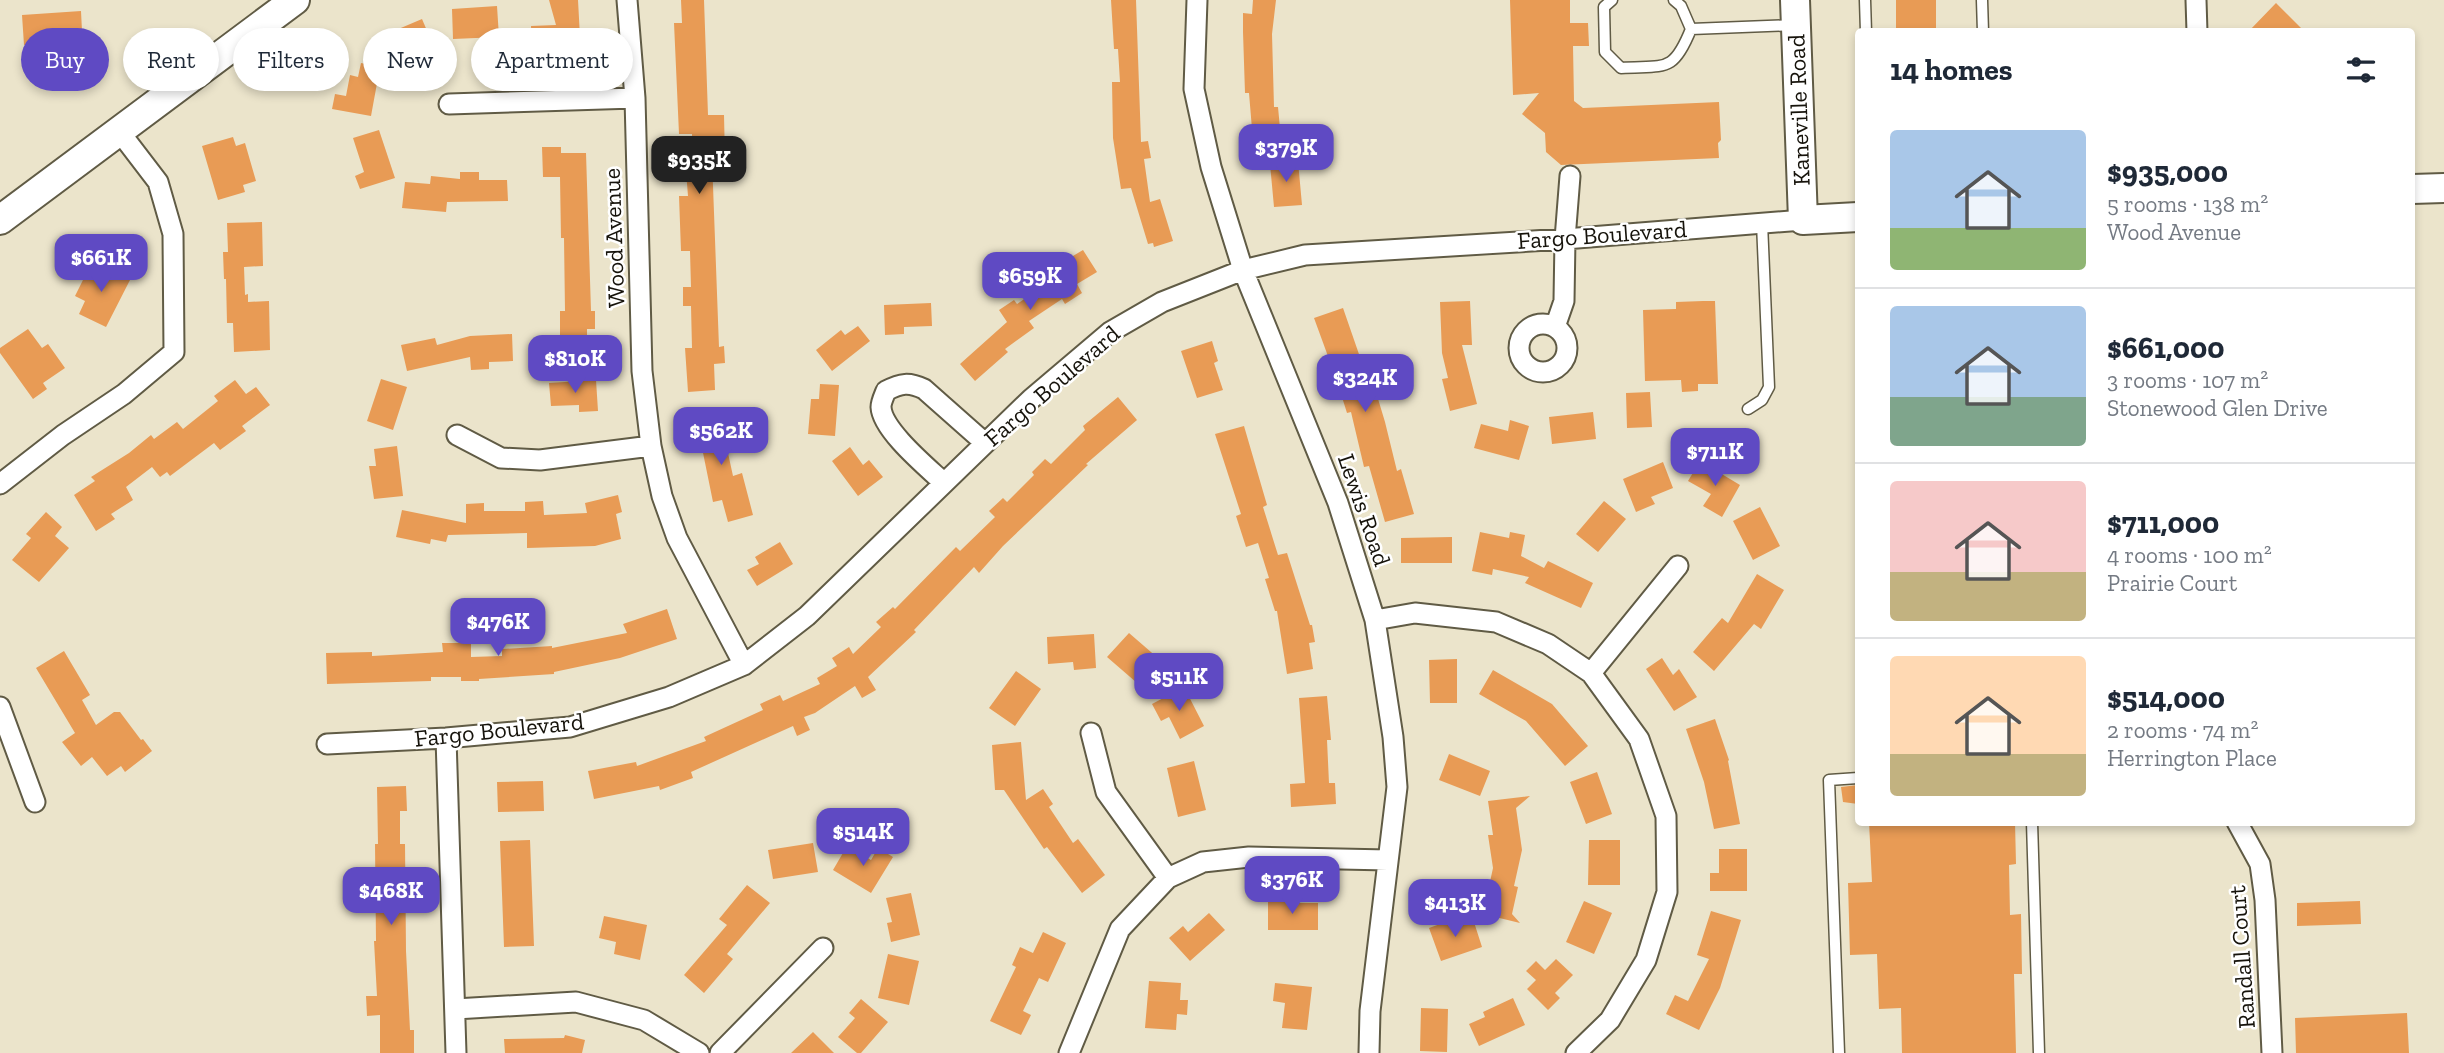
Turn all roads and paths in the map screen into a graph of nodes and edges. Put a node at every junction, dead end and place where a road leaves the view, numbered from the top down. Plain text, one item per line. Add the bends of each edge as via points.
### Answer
1 (295, 0) edge
2 (628, 0) edge
3 (1197, 0) edge
4 (1612, 0) edge
5 (1674, 0) edge
6 (1865, 0) edge
7 (1982, 0) edge
8 (2196, 0) edge
9 (1795, 12) edge
10 (1866, 28) edge
11 (1983, 28) edge
12 (2197, 28) edge
13 (1691, 29) junction
14 (635, 99) junction
15 (449, 104) dead end
16 (119, 131) junction
17 (1570, 176) dead end
18 (2444, 188) edge
19 (2415, 189) edge
20 (1855, 217) edge
21 (0, 220) edge
22 (1803, 220) junction
23 (1762, 223) junction
24 (1565, 239) junction
25 (1243, 270) junction
26 (1555, 327) dead end
27 (1748, 409) dead end
28 (457, 435) dead end
29 (985, 443) junction
30 (651, 446) junction
31 (944, 483) junction
32 (0, 484) edge
33 (1678, 566) dead end
34 (1375, 621) junction
35 (744, 665) junction
36 (1591, 673) junction
37 (0, 707) edge
38 (1091, 733) dead end
39 (446, 738) junction
40 (327, 744) dead end
41 (1855, 778) edge
42 (35, 803) dead end
43 (2032, 826) edge
44 (2239, 826) edge
45 (1388, 860) junction
46 (1168, 878) junction
47 (823, 948) dead end
48 (455, 1009) junction
49 (456, 1053) edge
50 (699, 1053) edge
51 (720, 1053) edge
52 (1069, 1053) edge
53 (1369, 1053) edge
54 (1576, 1053) edge
55 (1839, 1053) edge
56 (2039, 1053) edge
57 (2272, 1053) edge

1 - 16 main road
2 - 14 street, Wood Avenue
3 - 25 street, Lewis Road via 1194,89 1211,167
4 - 13 lane via 1604,7 1605,52 1621,68 1668,65 1681,53
5 - 13 lane
6 - 10 lane
7 - 11 lane
8 - 12 street
9 - 13 lane
9 - 22 main road, Kaneville Road
14 - 15 street
14 - 30 street, Wood Avenue via 642,371
16 - 21 main road
16 - 32 street via 159,182 173,234 174,352
17 - 24 street
18 - 19 main road
20 - 22 main road, Fargo Boulevard
22 - 23 street, Fargo Boulevard
23 - 24 street, Fargo Boulevard
23 - 27 lane via 1769,387 1762,400
24 - 25 street, Fargo Boulevard via 1305,254
24 - 26 street via 1564,301
25 - 29 street, Fargo Boulevard via 1162,302 1110,332
25 - 34 street, Lewis Road via 1338,503
28 - 30 street via 501,458 540,460
29 - 31 street, Fargo Boulevard
29 - 31 street via 924,388 901,383 886,391 881,406 884,420
30 - 35 street, Wood Avenue via 677,538
31 - 35 street, Fargo Boulevard via 807,616
33 - 36 street
34 - 36 street via 1415,613 1496,622 1548,644
34 - 45 street, Lewis Road via 1397,787
35 - 39 street, Fargo Boulevard via 669,697 570,727
36 - 54 street via 1639,739 1666,817 1667,892 1646,960 1610,1020
37 - 42 street
38 - 46 street via 1106,792
39 - 40 street, Fargo Boulevard
39 - 48 street
41 - 55 lane via 1829,780
43 - 56 lane
44 - 57 street, Randall Court via 2260,864
45 - 46 street via 1249,857 1203,862
45 - 53 street, Lewis Road
46 - 52 street via 1120,929
47 - 51 street
48 - 49 street
48 - 50 street via 576,1002 644,1020

